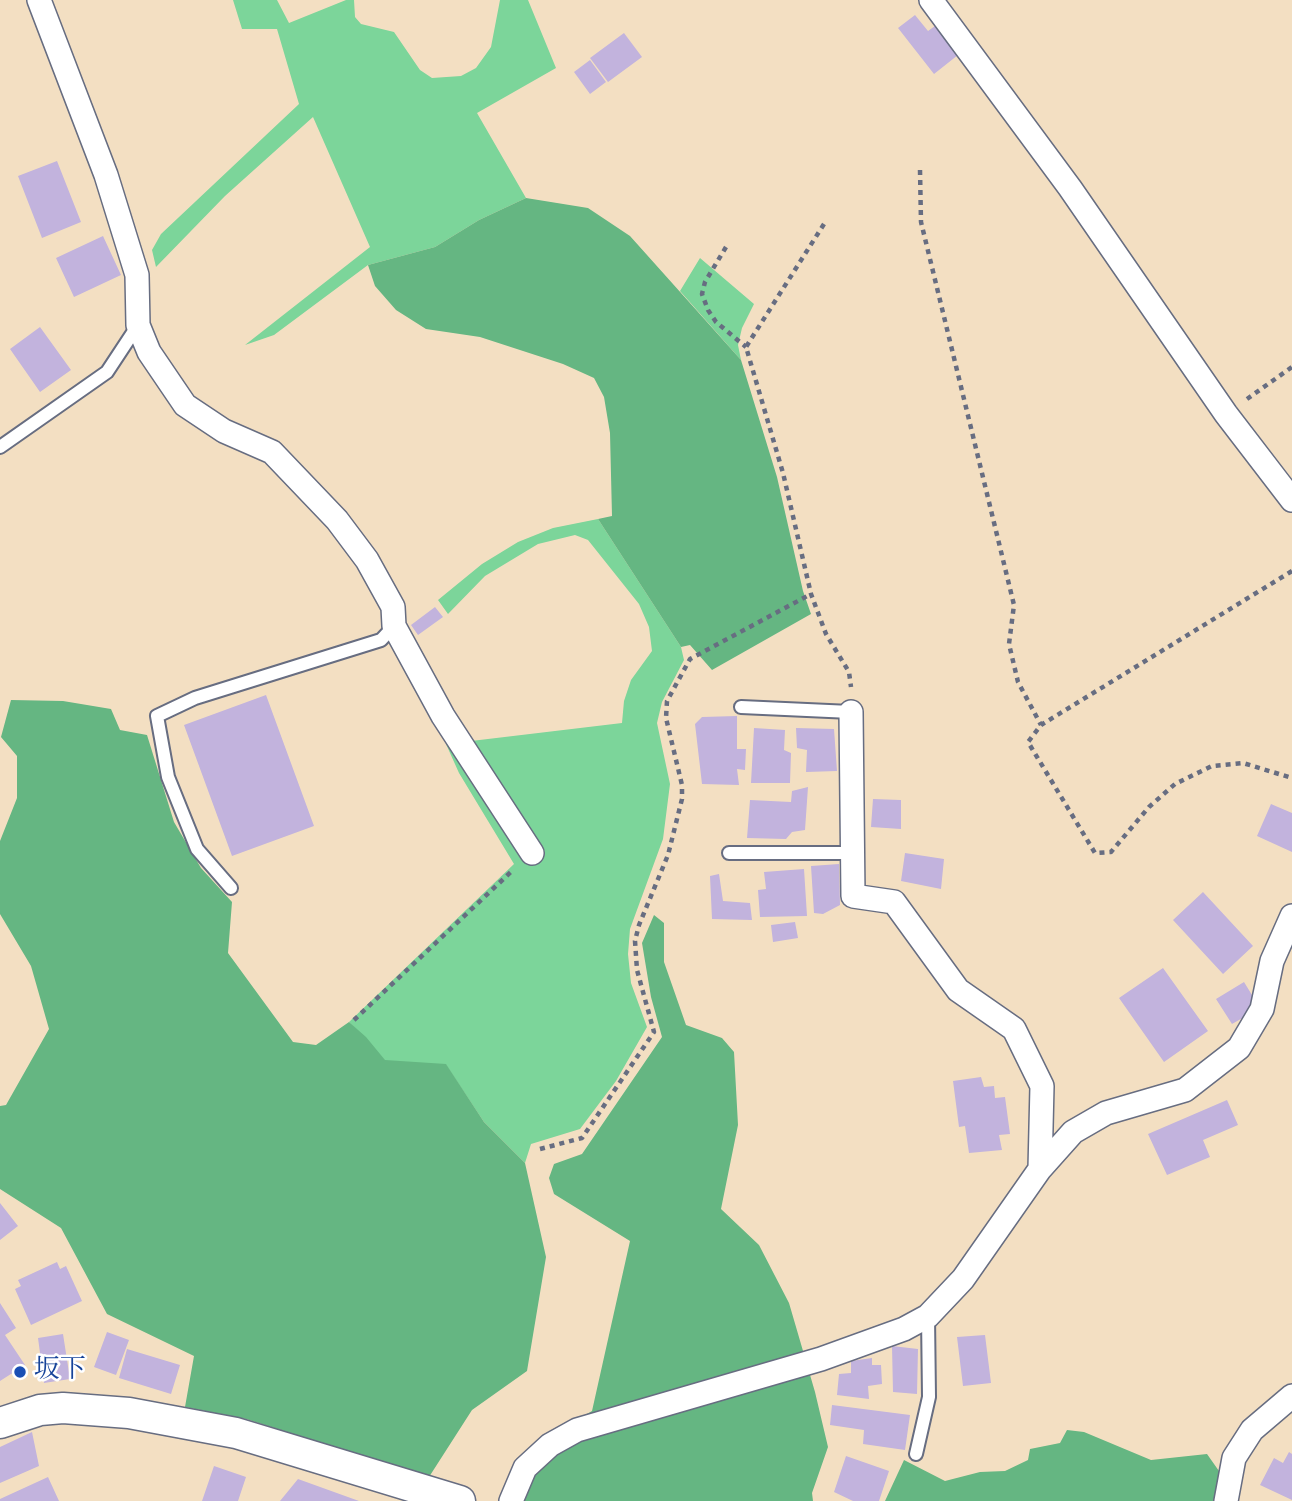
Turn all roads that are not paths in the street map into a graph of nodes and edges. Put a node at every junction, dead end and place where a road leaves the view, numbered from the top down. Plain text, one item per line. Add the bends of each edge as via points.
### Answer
1 (39, 0) edge
2 (931, 0) edge
3 (138, 325) junction
4 (0, 447) edge
5 (1292, 500) edge
6 (394, 626) junction
7 (741, 706) dead end
8 (851, 712) joint
9 (532, 853) road end
10 (729, 853) dead end
11 (853, 853) junction
12 (231, 888) dead end
13 (1292, 916) edge
14 (1040, 1168) junction
15 (928, 1315) junction
16 (1292, 1396) edge
17 (0, 1423) edge
18 (916, 1454) dead end
19 (460, 1501) edge
20 (511, 1501) edge
21 (1226, 1501) edge

1 - 3 street via 106,175 137,275
2 - 5 street
3 - 4 lane via 107,372
3 - 6 street via 149,352 185,405 224,431 272,452 337,520 367,560 393,607
6 - 9 street via 443,716
6 - 12 lane via 381,640 195,698 157,716 168,776 197,849
7 - 8 lane
8 - 11 street
10 - 11 lane
11 - 14 street via 853,895 894,902 958,990 1014,1029 1042,1086
13 - 14 street via 1272,961 1262,1009 1239,1048 1185,1090 1106,1113 1073,1132
14 - 15 street via 963,1279
15 - 18 lane via 929,1397
15 - 20 street via 904,1329 821,1359 577,1430 550,1445 525,1468
16 - 21 street via 1252,1430 1234,1458
17 - 19 street via 63,1408 129,1413 236,1433

